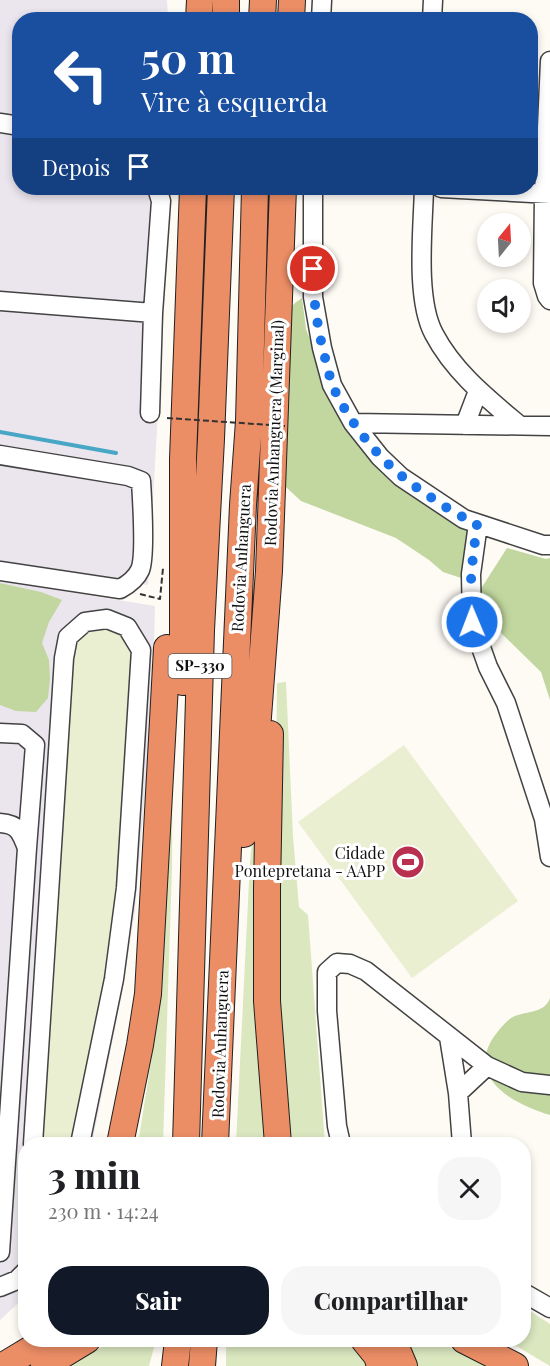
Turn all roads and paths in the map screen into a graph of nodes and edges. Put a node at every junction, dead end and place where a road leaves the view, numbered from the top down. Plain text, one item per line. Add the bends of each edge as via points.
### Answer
1 (550, 61) edge
2 (547, 194) edge
3 (159, 195) edge
4 (193, 195) edge
5 (220, 195) edge
6 (255, 195) edge
7 (283, 195) edge
8 (313, 195) edge
9 (423, 195) edge
10 (550, 300) edge
11 (0, 301) edge
12 (153, 314) junction
13 (478, 391) junction
14 (158, 416) joint
15 (353, 423) junction
16 (465, 424) junction
17 (519, 425) junction
18 (285, 426) dead end
19 (550, 426) edge
20 (0, 455) edge
21 (183, 459) junction
22 (477, 524) junction
23 (550, 545) edge
24 (0, 571) edge
25 (269, 571) junction
26 (0, 733) edge
27 (0, 823) edge
28 (27, 848) junction
29 (550, 857) edge
30 (220, 1032) junction
31 (449, 1037) junction
32 (487, 1066) junction
33 (550, 1085) edge
34 (458, 1093) junction
35 (33, 1137) edge
36 (81, 1137) edge
37 (121, 1137) edge
38 (173, 1137) edge
39 (186, 1137) edge
40 (215, 1137) edge
41 (277, 1137) edge
42 (339, 1137) edge
43 (461, 1137) edge
44 (4, 1147) edge
45 (1, 1222) edge
46 (0, 1252) edge
47 (18, 1279) edge
48 (0, 1287) edge
49 (531, 1297) edge
50 (550, 1308) edge
51 (20, 1347) edge
52 (34, 1347) edge
53 (75, 1347) edge
54 (203, 1347) edge
55 (213, 1347) edge
56 (369, 1347) edge
57 (396, 1347) edge
58 (478, 1347) edge
59 (2, 1366) edge
60 (44, 1366) edge
61 (202, 1366) edge
62 (213, 1366) edge
63 (381, 1366) edge
64 (404, 1366) edge
65 (515, 1366) edge

1 - 2 street
2 - 10 street via 543,283
3 - 12 street
4 - 21 highway
5 - 39 highway, Rodovia Anhanguera / SP-330 via 200,664
6 - 30 highway, Rodovia Anhanguera / SP-330 via 249,421
7 - 25 highway, Rodovia Anhanguera (Marginal)
8 - 15 street via 313,297 332,385
9 - 13 street via 425,308 433,333 451,362
11 - 12 street
12 - 14 street
13 - 16 street
13 - 17 street
14 - 18 path, bridge
15 - 16 street
15 - 22 street via 401,477
16 - 17 street
17 - 19 street
20 - 24 street via 141,481 141,568 132,582 120,589
21 - 37 highway via 170,595 148,994
21 - 38 highway via 182,879
22 - 23 street
22 - 29 street via 471,574 472,622 506,703 544,819
25 - 30 highway via 257,730
25 - 41 highway via 267,1000
26 - 28 street via 22,734 35,745
27 - 28 street via 10,823 21,832
28 - 44 street
30 - 40 highway, Rodovia Anhanguera / SP-330
31 - 32 street
31 - 34 street
31 - 42 street via 366,971 337,963 327,972
32 - 33 street via 522,1082
32 - 34 street
34 - 43 street
35 - 36 street via 64,658 68,637 85,622 107,619 127,627 141,650 126,888 114,979
44 - 45 street
45 - 46 street
47 - 48 street
49 - 50 street
51 - 59 highway
52 - 59 highway
53 - 60 highway
54 - 61 highway
55 - 62 highway
56 - 63 highway
57 - 64 highway
58 - 65 highway

